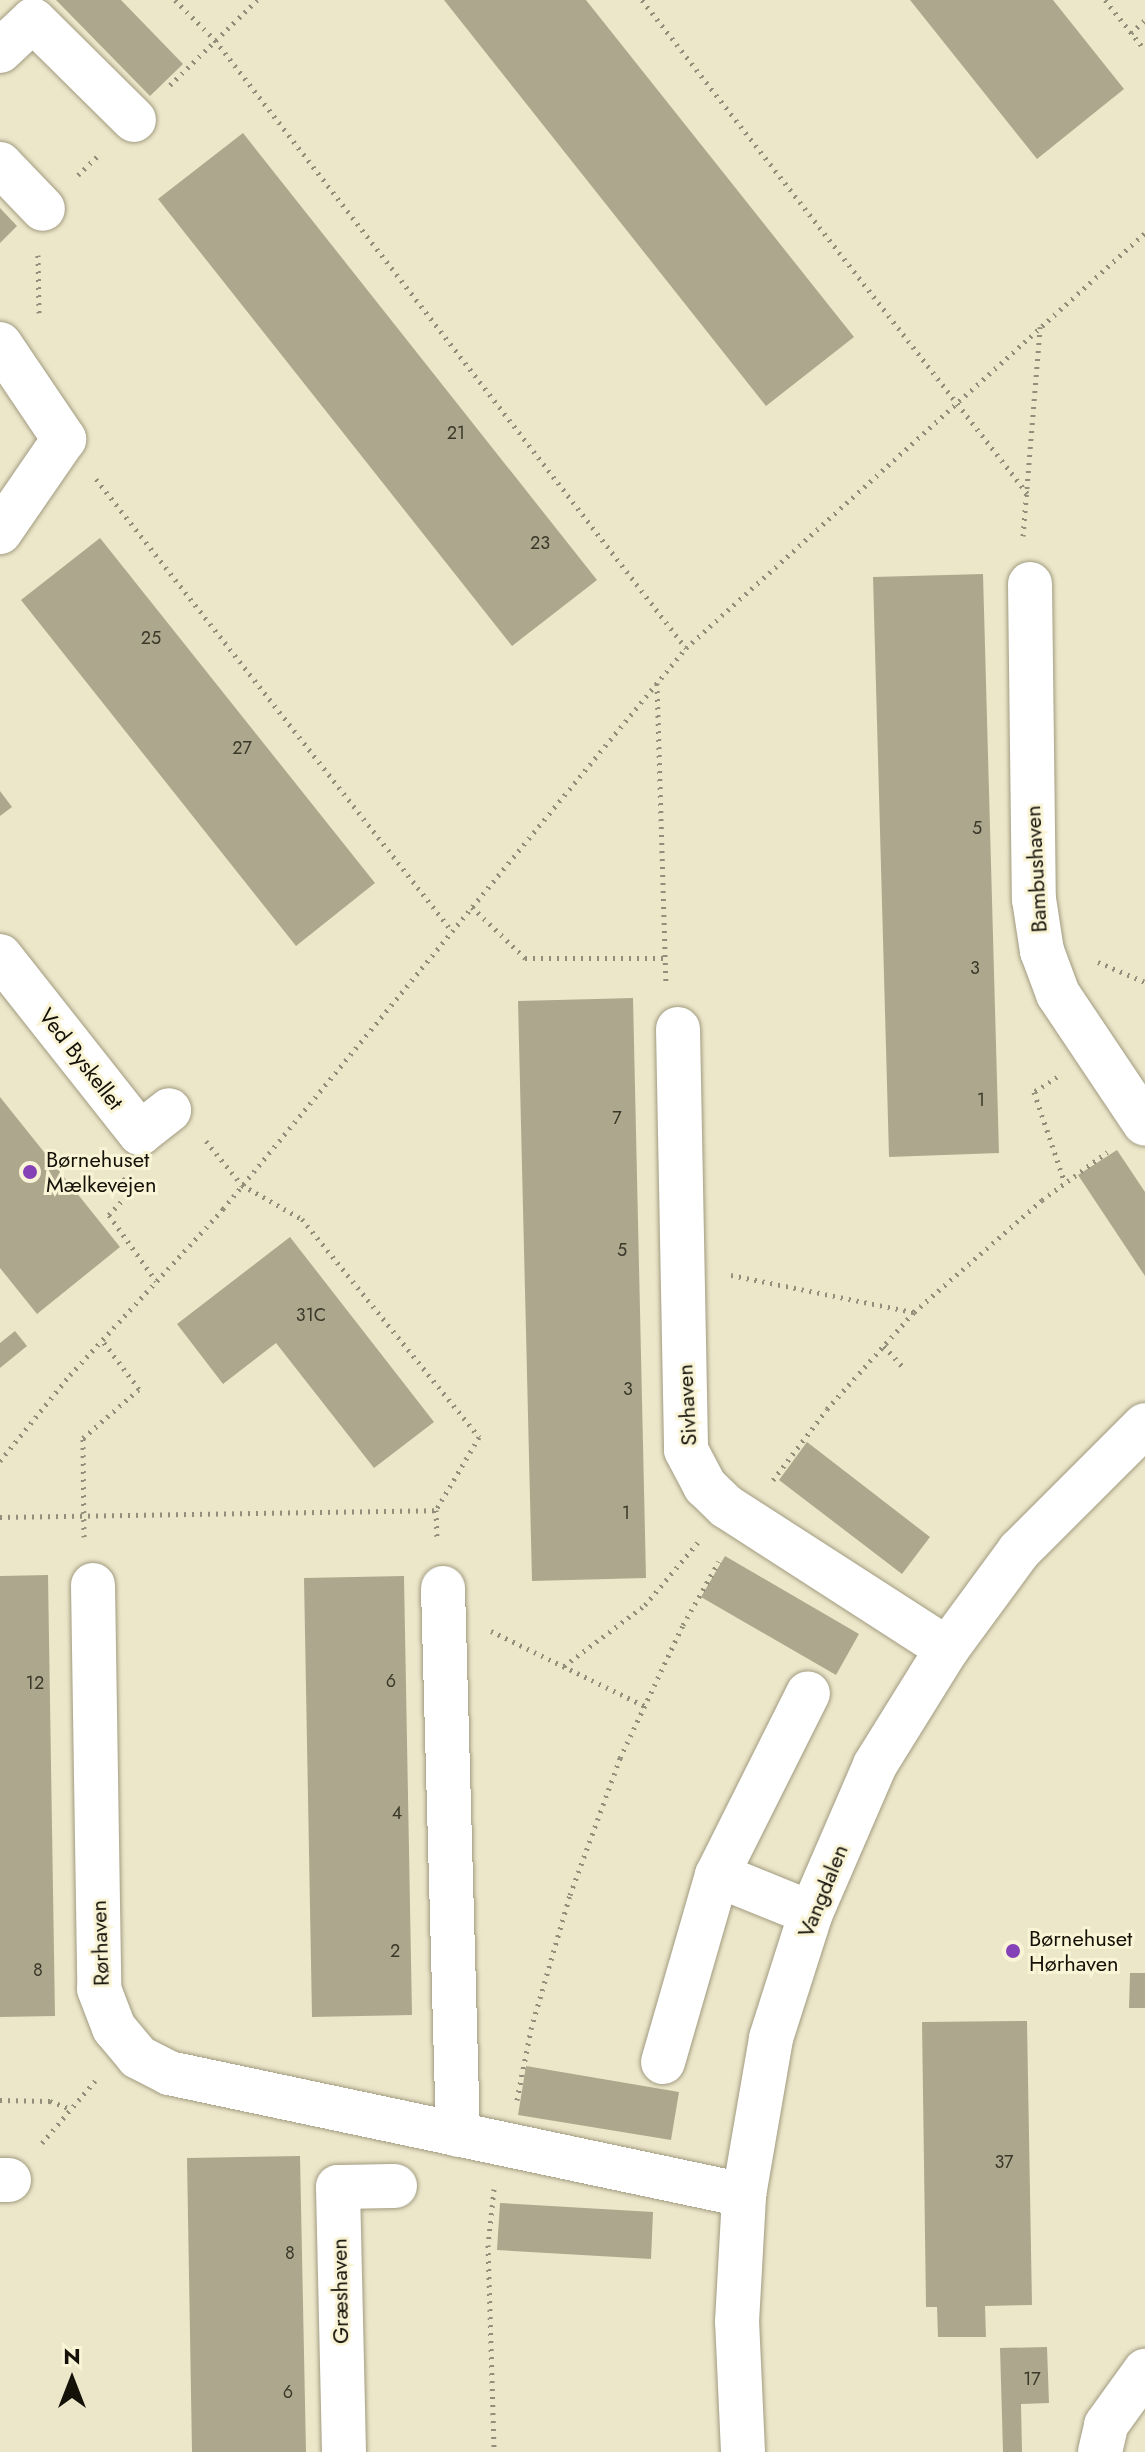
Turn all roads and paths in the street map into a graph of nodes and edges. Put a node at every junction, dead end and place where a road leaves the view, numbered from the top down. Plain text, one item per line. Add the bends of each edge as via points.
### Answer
1 (175, 0) edge
2 (642, 0) edge
3 (1105, 0) edge
4 (1145, 20) edge
5 (1131, 33) junction
6 (1145, 50) edge
7 (0, 51) edge
8 (134, 120) dead end
9 (0, 164) edge
10 (40, 227) joint
11 (1145, 233) edge
12 (39, 324) dead end
13 (1040, 326) junction
14 (0, 344) edge
15 (955, 404) junction
16 (64, 439) junction
17 (1027, 493) junction
18 (0, 532) edge
19 (1030, 584) joint
20 (686, 648) junction
21 (657, 682) junction
22 (472, 907) junction
23 (452, 931) junction
24 (0, 956) edge
25 (666, 958) junction
26 (678, 1029) joint
27 (1097, 1052) junction
28 (169, 1110) joint
29 (1145, 1124) edge
30 (1065, 1183) junction
31 (242, 1185) junction
32 (683, 1266) junction
33 (914, 1312) junction
34 (102, 1340) junction
35 (884, 1346) junction
36 (905, 1369) dead end
37 (1145, 1425) edge
38 (0, 1461) edge
39 (436, 1510) junction
40 (735, 1513) junction
41 (84, 1516) junction
42 (0, 1517) edge
43 (93, 1585) joint
44 (443, 1608) junction
45 (947, 1649) junction
46 (564, 1666) junction
47 (808, 1693) dead end
48 (645, 1706) junction
49 (717, 1875) junction
50 (811, 1913) junction
51 (127, 2044) junction
52 (663, 2062) dead end
53 (0, 2100) edge
54 (71, 2109) junction
55 (458, 2135) junction
56 (508, 2146) junction
57 (5, 2180) edge
58 (395, 2186) dead end
59 (744, 2195) junction
60 (1145, 2371) edge
61 (344, 2452) edge
62 (494, 2452) edge
63 (743, 2452) edge
64 (1100, 2452) edge

1 - 20 path via 215,40
2 - 15 path
3 - 5 path
4 - 5 path
5 - 6 path
7 - 8 street via 33,20
9 - 10 street
10 - 12 path
11 - 13 path
13 - 15 path
13 - 17 path
14 - 16 street
15 - 17 path
15 - 20 path
16 - 18 street
16 - 23 path
17 - 19 path via 1020,574
19 - 27 street, Bambushaven via 1035,912 1058,994
20 - 21 path
21 - 22 path
21 - 25 path
22 - 23 path
22 - 25 path via 525,958
23 - 31 path
24 - 28 street, Ved Byskellet via 140,1133
25 - 26 path via 666,1003
26 - 32 street, Sivhaven
27 - 29 street, Bambushaven
27 - 30 path via 1034,1092
28 - 31 path via 184,1115
29 - 30 path
30 - 33 path
31 - 34 path
31 - 39 path via 302,1219 479,1437
32 - 33 path
32 - 40 street, Sivhaven via 686,1450 705,1486
33 - 35 path
34 - 38 path
34 - 41 path via 139,1389 83,1438
35 - 36 path
35 - 40 path
37 - 45 street, Vangdalen via 1019,1551
39 - 41 path
39 - 44 path
40 - 45 street, Sivhaven
40 - 46 path via 645,1605
40 - 48 path
41 - 42 path
41 - 43 path via 84,1575
43 - 51 street, Rørhaven via 99,1989 114,2028
44 - 46 path
44 - 55 street
45 - 50 street, Vangdalen via 875,1765
46 - 48 path
47 - 49 street
48 - 56 path via 620,1758 570,1895 531,2029
49 - 50 street
49 - 52 street
50 - 59 street, Vangdalen via 771,2038
51 - 54 path
51 - 55 street, Rørhaven via 138,2057 169,2073
53 - 54 path via 50,2101
54 - 57 path
55 - 56 street, Rørhaven
56 - 59 street, Rørhaven
56 - 62 path via 496,2166 488,2245
58 - 61 street, Græshaven via 338,2187
59 - 63 street, Vangdalen via 737,2322
60 - 64 street via 1106,2425

